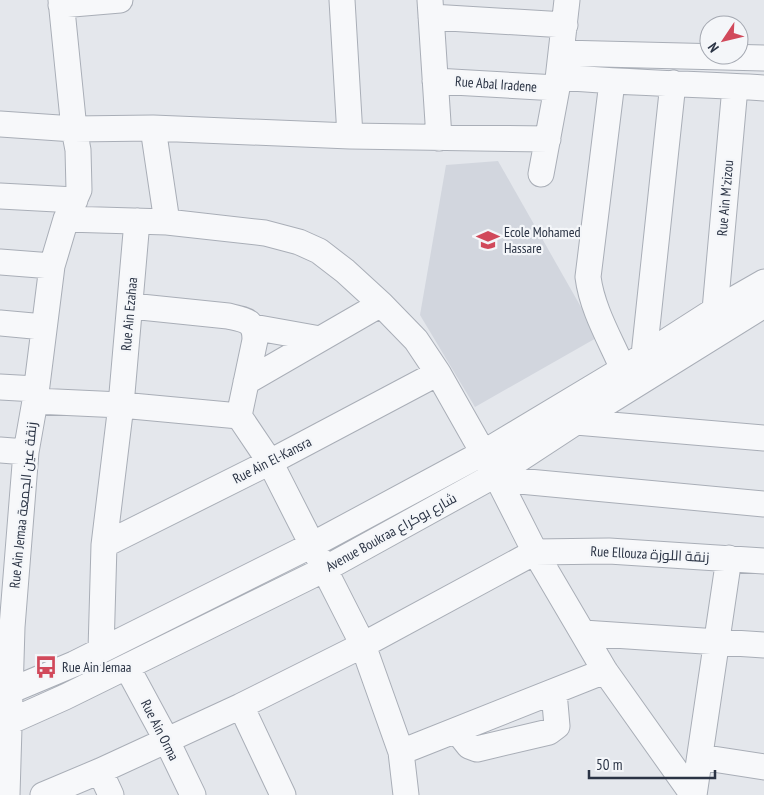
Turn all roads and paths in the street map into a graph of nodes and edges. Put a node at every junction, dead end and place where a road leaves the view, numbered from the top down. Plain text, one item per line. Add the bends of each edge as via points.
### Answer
1 (120, 0) edge
2 (342, 0) edge
3 (567, 0) edge
4 (61, 3) edge
5 (431, 9) edge
6 (565, 25) junction
7 (764, 58) edge
8 (559, 73) junction
9 (436, 81) junction
10 (612, 82) junction
11 (673, 83) junction
12 (735, 86) junction
13 (764, 88) edge
14 (0, 124) edge
15 (153, 128) junction
16 (74, 129) junction
17 (350, 136) junction
18 (438, 138) junction
19 (548, 139) junction
20 (541, 174) dead end
21 (0, 196) edge
22 (71, 210) junction
23 (137, 222) junction
24 (168, 222) junction
25 (0, 262) edge
26 (52, 266) junction
27 (764, 282) edge
28 (381, 304) junction
29 (764, 304) edge
30 (131, 306) junction
31 (715, 310) junction
32 (0, 324) edge
33 (44, 326) junction
34 (253, 327) junction
35 (320, 339) junction
36 (644, 355) junction
37 (622, 369) junction
38 (438, 373) junction
39 (246, 382) junction
40 (0, 387) edge
41 (36, 395) junction
42 (121, 406) junction
43 (239, 416) junction
44 (576, 422) junction
45 (764, 438) edge
46 (0, 450) edge
47 (26, 452) junction
48 (483, 453) junction
49 (270, 462) junction
50 (497, 477) junction
51 (764, 504) edge
52 (10, 516) edge
53 (104, 545) junction
54 (312, 545) junction
55 (535, 552) junction
56 (729, 558) junction
57 (764, 561) edge
58 (323, 570) junction
59 (8, 579) edge
60 (6, 628) edge
61 (583, 633) junction
62 (716, 642) junction
63 (764, 644) edge
64 (362, 645) junction
65 (101, 650) junction
66 (127, 667) junction
67 (606, 671) junction
68 (554, 692) junction
69 (5, 694) edge
70 (241, 706) junction
71 (5, 725) edge
72 (457, 731) junction
73 (167, 741) junction
74 (401, 752) junction
75 (700, 758) junction
76 (764, 767) edge
77 (100, 771) junction
78 (7, 795) edge
79 (43, 795) edge
80 (111, 795) edge
81 (193, 795) edge
82 (283, 795) edge
83 (406, 795) edge
84 (693, 795) edge

1 - 4 street
2 - 17 street
3 - 6 street
4 - 16 street, Rue Ain Jemaa زنقة عين الجمعة
5 - 6 street
5 - 9 street
6 - 8 street
7 - 8 street
8 - 9 street, Rue Abal Iradene
8 - 10 street
8 - 19 street
9 - 18 street
10 - 11 street
10 - 37 street via 588,277 597,309
11 - 12 street
11 - 36 street
12 - 13 street
12 - 31 street, Rue Ain M'zizou
14 - 16 street
15 - 16 street
15 - 17 street
15 - 24 street
16 - 22 street, Rue Ain Jemaa زنقة عين الجمعة via 80,177
17 - 18 street
18 - 19 street
19 - 20 street
21 - 22 street
22 - 23 street
22 - 26 street, Rue Ain Jemaa زنقة عين الجمعة
23 - 24 street
23 - 30 street, Rue Ain Ezahaa
24 - 28 street via 265,233 298,242 320,251
25 - 26 street
26 - 33 street, Rue Ain Jemaa زنقة عين الجمعة
27 - 31 street, Avenue Boukraa شارع بوكراع
28 - 35 street
28 - 38 street via 416,340
29 - 44 street, Avenue Boukraa شارع بوكراع
30 - 34 street via 228,316 247,321
30 - 42 street, Rue Ain Ezahaa
31 - 36 street, Avenue Boukraa شارع بوكراع
32 - 33 street
33 - 41 street, Rue Ain Jemaa زنقة عين الجمعة
34 - 35 street
34 - 39 street via 255,340
35 - 39 street
36 - 37 street, Avenue Boukraa شارع بوكراع
37 - 48 street, Avenue Boukraa شارع بوكراع
38 - 48 street
38 - 49 street, Rue Ain El-Kansra
39 - 43 street
40 - 41 street
41 - 42 street
41 - 47 street, Rue Ain Jemaa زنقة عين الجمعة
42 - 43 street
42 - 53 street, Rue Ain Ezahaa
43 - 49 street
44 - 45 street
44 - 50 street, Avenue Boukraa شارع بوكراع
46 - 47 street
47 - 52 street, Rue Ain Jemaa زنقة عين الجمعة
48 - 50 street
48 - 54 street, Avenue Boukraa شارع بوكراع
49 - 53 street, Rue Ain El-Kansra
49 - 54 street
50 - 51 street
50 - 55 street
50 - 58 street, Avenue Boukraa شارع بوكراع
52 - 59 street, Rue Ain Jemaa زنقة عين الجمعة
53 - 65 street, Rue Ain Ezahaa
54 - 58 street
54 - 65 street, Avenue Boukraa شارع بوكراع
55 - 56 street, Rue Ellouza زنقة اللوزة via 610,551
55 - 61 street
55 - 64 street
56 - 57 street, Rue Ellouza زنقة اللوزة
56 - 62 street
58 - 64 street
58 - 66 street, Avenue Boukraa شارع بوكراع
59 - 60 street, Rue Ain Jemaa زنقة عين الجمعة
60 - 69 street, Rue Ain Jemaa زنقة عين الجمعة
61 - 62 street
61 - 67 street
62 - 63 street
62 - 75 street
64 - 70 street
64 - 74 street
65 - 69 street, Avenue Boukraa شارع بوكراع
66 - 71 street, Avenue Boukraa شارع بوكراع
66 - 73 street, Rue Ain Orma
67 - 68 street
67 - 84 street
68 - 72 street
68 - 72 street via 557,726 549,732 477,750 469,746
69 - 71 street, Rue Ain Jemaa زنقة عين الجمعة
70 - 73 street
70 - 82 street
71 - 78 street, Rue Ain Jemaa زنقة عين الجمعة
72 - 74 street
73 - 77 street
73 - 81 street, Rue Ain Orma
74 - 83 street
75 - 76 street
75 - 84 street
77 - 79 street
77 - 80 street

